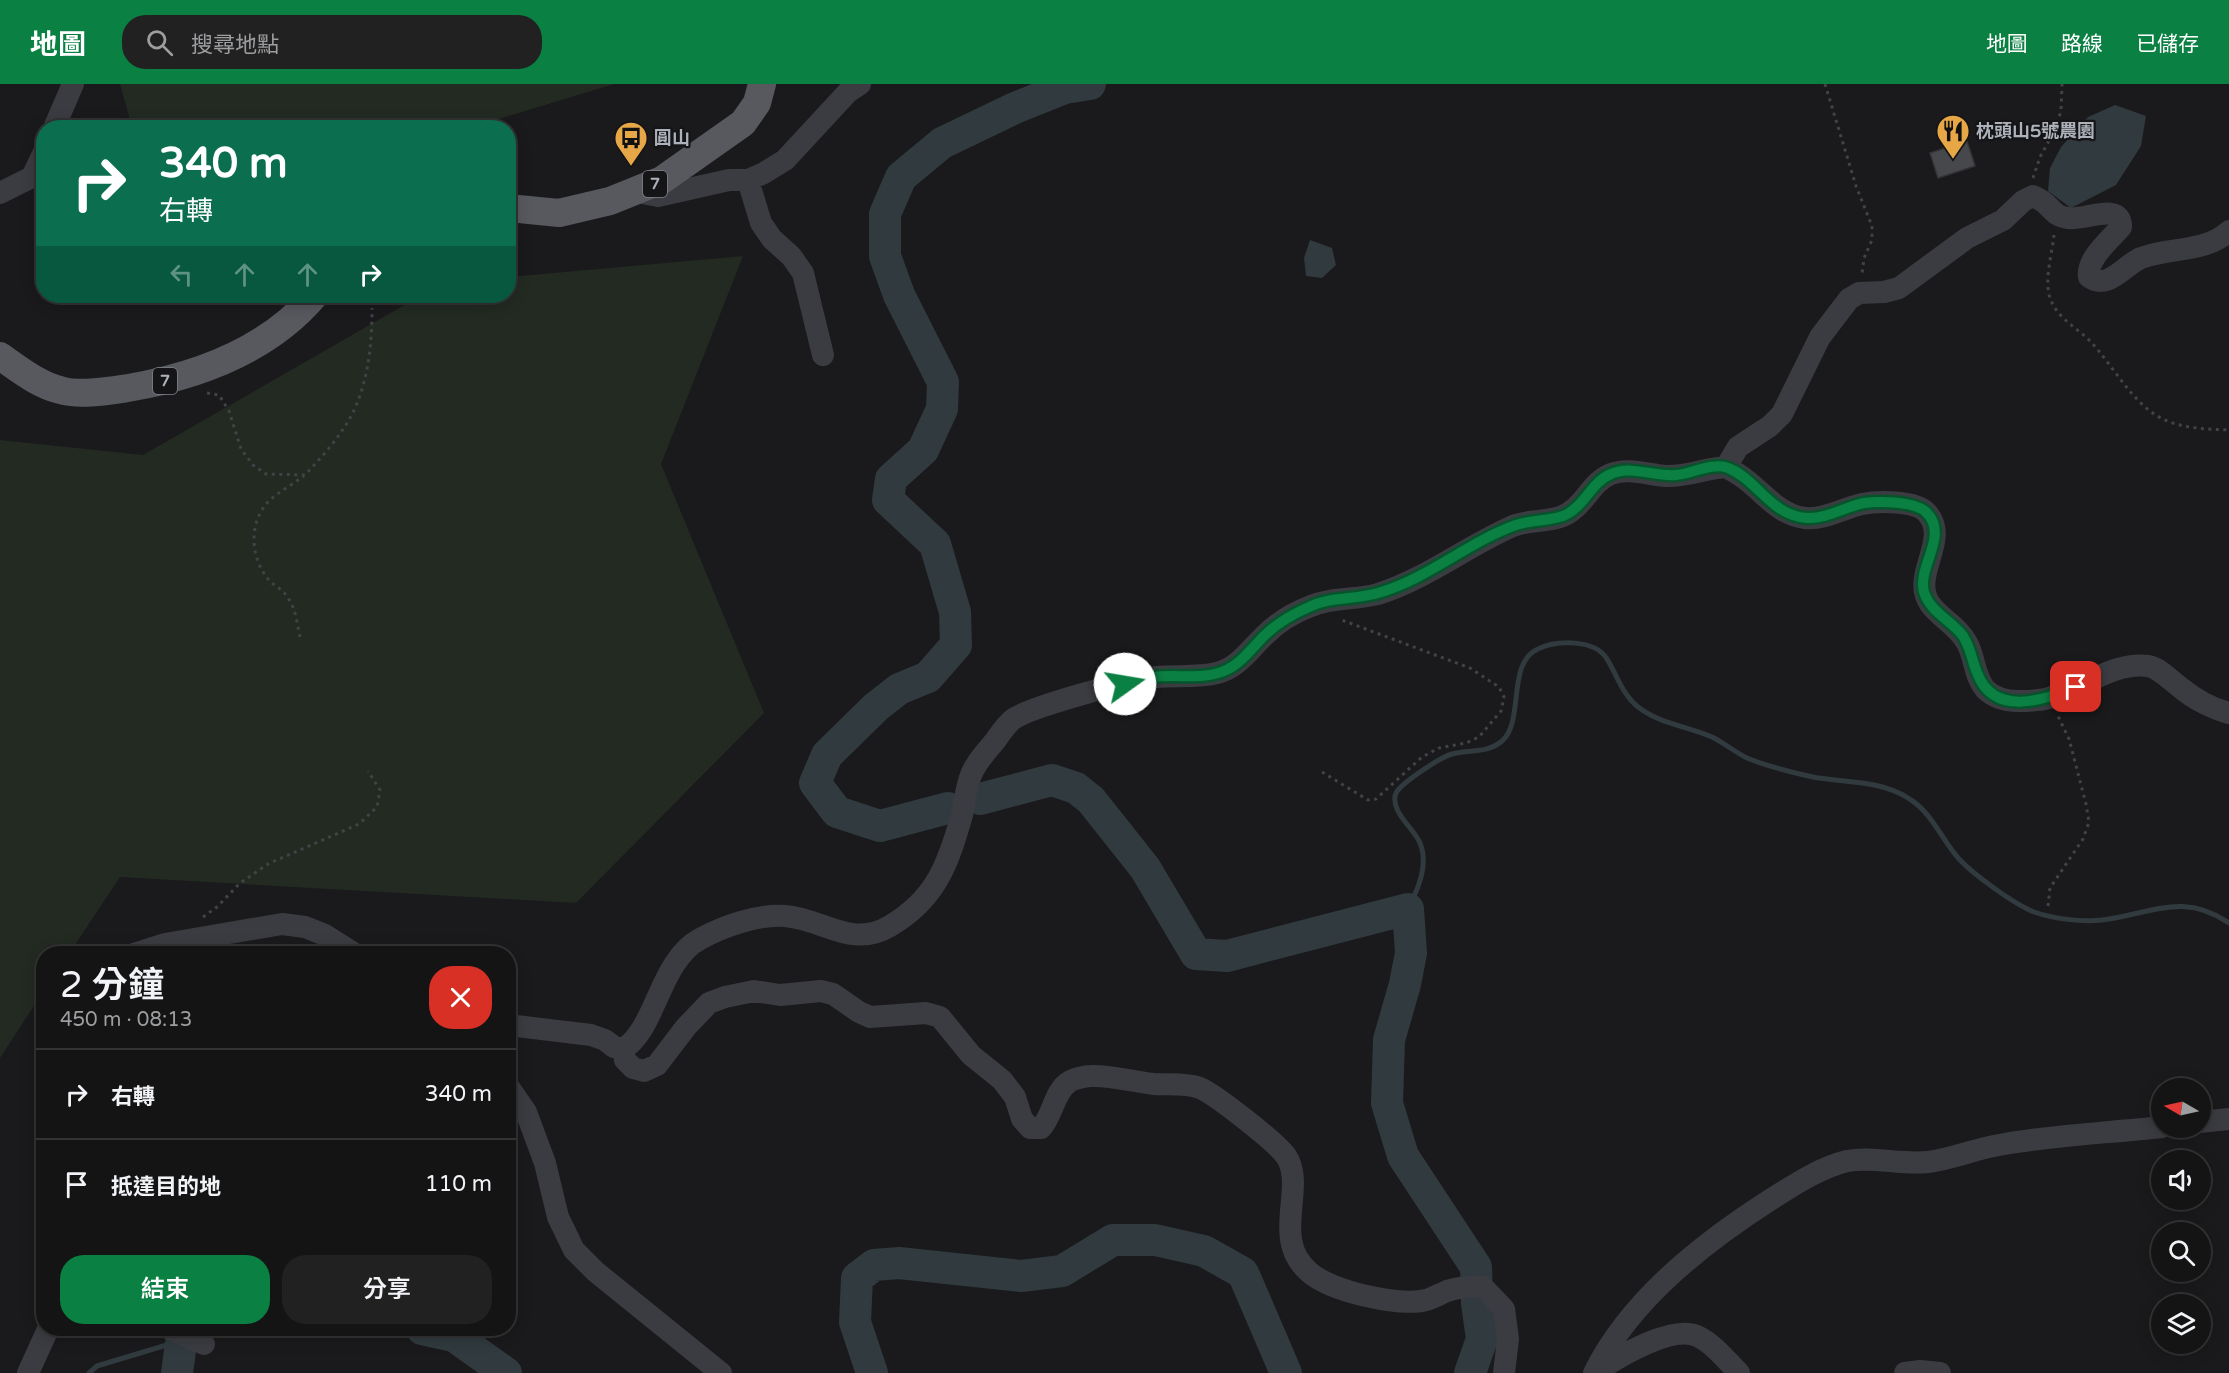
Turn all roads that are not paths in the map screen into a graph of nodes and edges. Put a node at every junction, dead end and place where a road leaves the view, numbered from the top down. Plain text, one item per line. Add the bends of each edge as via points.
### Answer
1 (74, 84) edge
2 (762, 84) edge
3 (860, 84) edge
4 (58, 120) edge
5 (36, 169) edge
6 (748, 180) junction
7 (637, 192) junction
8 (0, 193) edge
9 (516, 209) edge
10 (2229, 231) edge
11 (308, 303) edge
12 (823, 355) dead end
13 (0, 356) edge
14 (1726, 466) junction
15 (2229, 713) edge
16 (159, 946) edge
17 (342, 946) edge
18 (516, 1026) edge
19 (623, 1049) junction
20 (516, 1098) edge
21 (2229, 1119) edge
22 (2211, 1121) edge
23 (2151, 1128) edge
24 (46, 1336) edge
25 (186, 1336) edge
26 (204, 1344) dead end
27 (28, 1373) edge
28 (721, 1373) edge
29 (1504, 1373) edge
30 (1595, 1373) edge
31 (1739, 1373) edge
32 (1905, 1373) edge
33 (1940, 1373) edge

1 - 4 street
2 - 7 main road, 7 via 757,103 743,123 662,180
3 - 6 street via 785,160
5 - 8 street via 32,177
6 - 7 street via 729,180 658,196
6 - 12 street via 761,223 803,273
7 - 9 main road, 7 via 559,213
10 - 14 street via 2206,245 2163,251 2142,258 2112,279 2094,281 2089,277 2091,264 2121,226 2121,220 2110,212 2084,219 2055,215 2044,200 2033,196 1899,288 1859,293 1850,299 1820,337 1782,414 1738,447
11 - 13 main road, 7 via 298,315 253,347 200,371 162,382 102,392 61,391 30,377
14 - 15 street via 1780,509 1804,518 1865,503 1903,503 1927,512 1934,526 1934,542 1923,591 1930,604 1968,644 1977,674 1996,697 2010,701 2050,698 2122,668 2150,666 2208,705
14 - 19 street via 1667,476 1627,470 1613,472 1574,511 1515,525 1422,575 1379,593 1311,606 1266,634 1227,670 1152,677 1018,715 972,771 939,880 925,899 891,926 860,937 783,916 762,917 698,940 684,951 631,1045
16 - 17 street via 282,924 305,927
18 - 19 street via 591,1035
19 - 29 street via 633,1068 644,1071 657,1065 709,1004 754,991 780,995 821,991 870,1017 913,1013 940,1017 971,1055 1002,1080 1029,1128 1041,1128 1048,1121 1061,1090 1069,1082 1091,1076 1199,1088 1246,1120 1286,1156 1292,1172 1292,1246 1297,1260 1310,1274 1372,1298 1407,1303 1474,1286 1504,1309 1508,1339
20 - 28 street via 526,1112 545,1163 558,1217 574,1250
21 - 22 street
23 - 30 street via 1999,1144 1930,1162 1848,1161 1822,1170 1733,1224 1686,1261 1626,1321
24 - 27 street
25 - 26 street
30 - 31 street via 1623,1354 1686,1333 1706,1342
32 - 33 street

